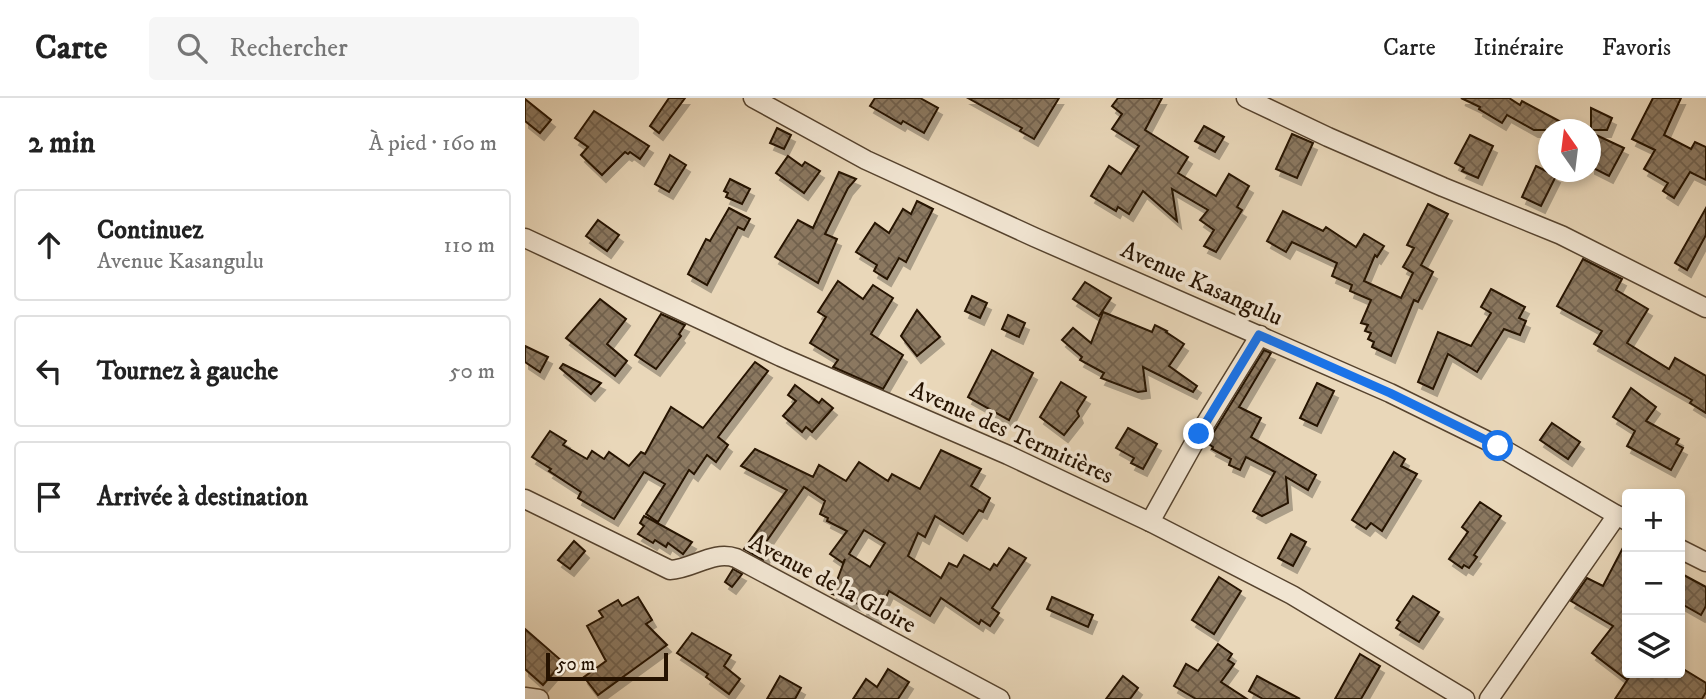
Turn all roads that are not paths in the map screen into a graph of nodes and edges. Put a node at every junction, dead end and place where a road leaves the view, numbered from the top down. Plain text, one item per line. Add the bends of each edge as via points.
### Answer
1 (753, 98) edge
2 (1247, 98) edge
3 (525, 238) edge
4 (1706, 308) edge
5 (1259, 335) junction
6 (525, 499) edge
7 (1622, 518) edge
8 (1150, 522) junction
9 (1685, 552) edge
10 (1706, 562) edge
11 (525, 697) edge
12 (539, 699) edge
13 (1000, 699) edge
14 (1465, 699) edge
15 (1489, 699) edge

1 - 5 street, Avenue Kasangulu via 878,165
2 - 4 street via 1561,235
3 - 8 street, Avenue des Termitières
5 - 7 street, Avenue Kasangulu via 1498,446
5 - 8 street
6 - 13 street, Avenue de la Gloire via 670,570 718,555 736,558
7 - 15 street
8 - 14 street, Avenue des Termitières via 1292,595
9 - 10 street
11 - 12 street

